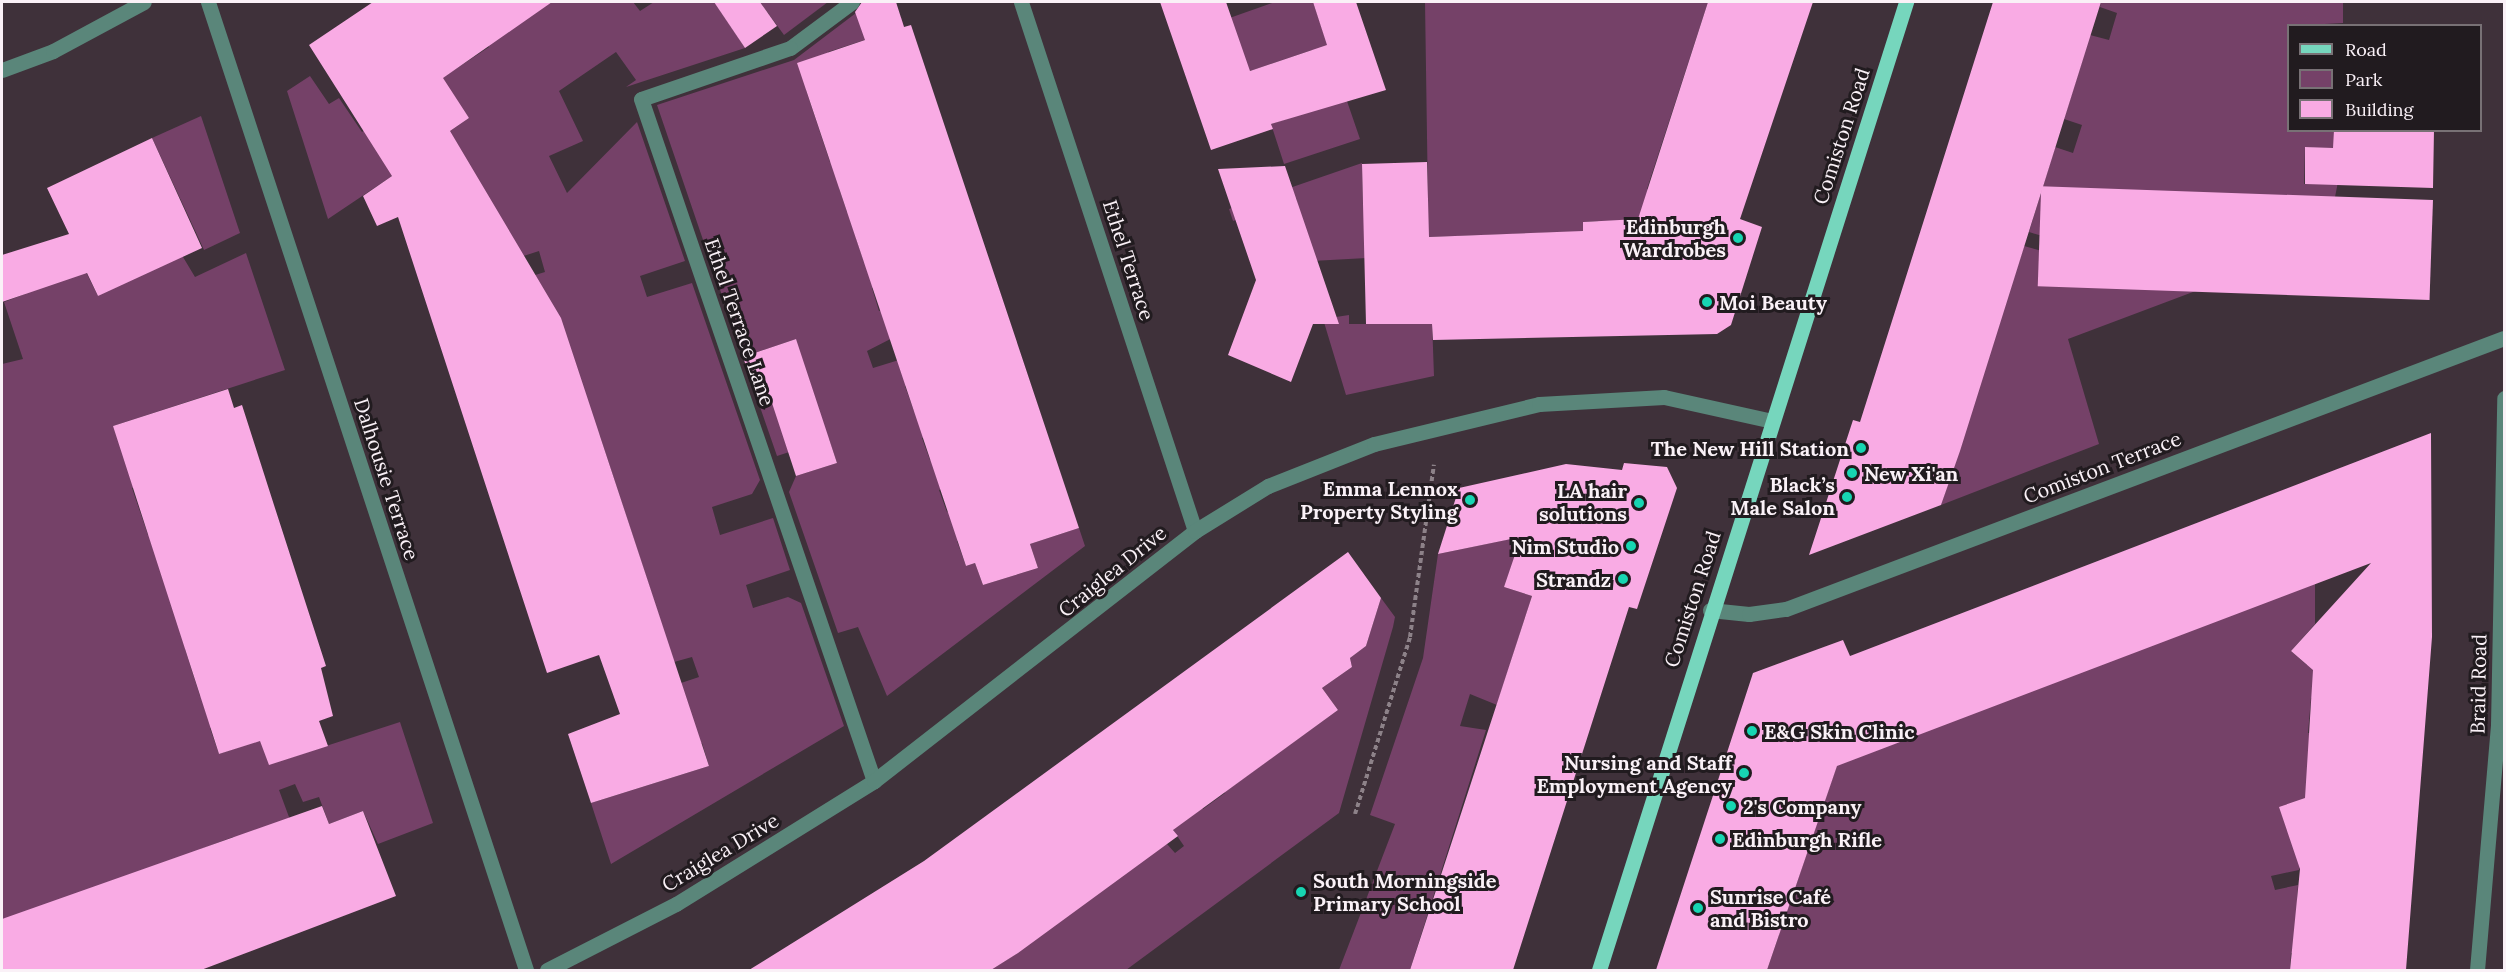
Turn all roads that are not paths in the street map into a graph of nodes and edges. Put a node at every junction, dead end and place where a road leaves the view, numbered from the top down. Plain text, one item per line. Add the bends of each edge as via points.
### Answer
1 (144, 2) edge
2 (208, 2) edge
3 (852, 2) edge
4 (1021, 2) edge
5 (1906, 2) edge
6 (2, 70) edge
7 (2505, 338) edge
8 (2505, 398) edge
9 (1772, 421) junction
10 (1195, 531) junction
11 (1710, 610) junction
12 (874, 781) junction
13 (526, 970) edge
14 (547, 970) edge
15 (1599, 970) edge
16 (2477, 970) edge

1 - 6 street via 53,51
2 - 13 street, Dalhousie Terrace
3 - 12 street, Ethel Terrace Lane via 790,48 641,99
4 - 10 street, Ethel Terrace
5 - 9 main road, Comiston Road
7 - 11 street, Comiston Terrace via 1792,607 1749,614
8 - 16 street, Braid Road via 2498,725
9 - 10 street, Craiglea Drive via 1709,404 1642,395 1539,404 1440,425 1268,486
9 - 11 main road, Comiston Road
10 - 12 street, Craiglea Drive
11 - 15 main road, Comiston Road
12 - 14 street, Craiglea Drive via 686,898

